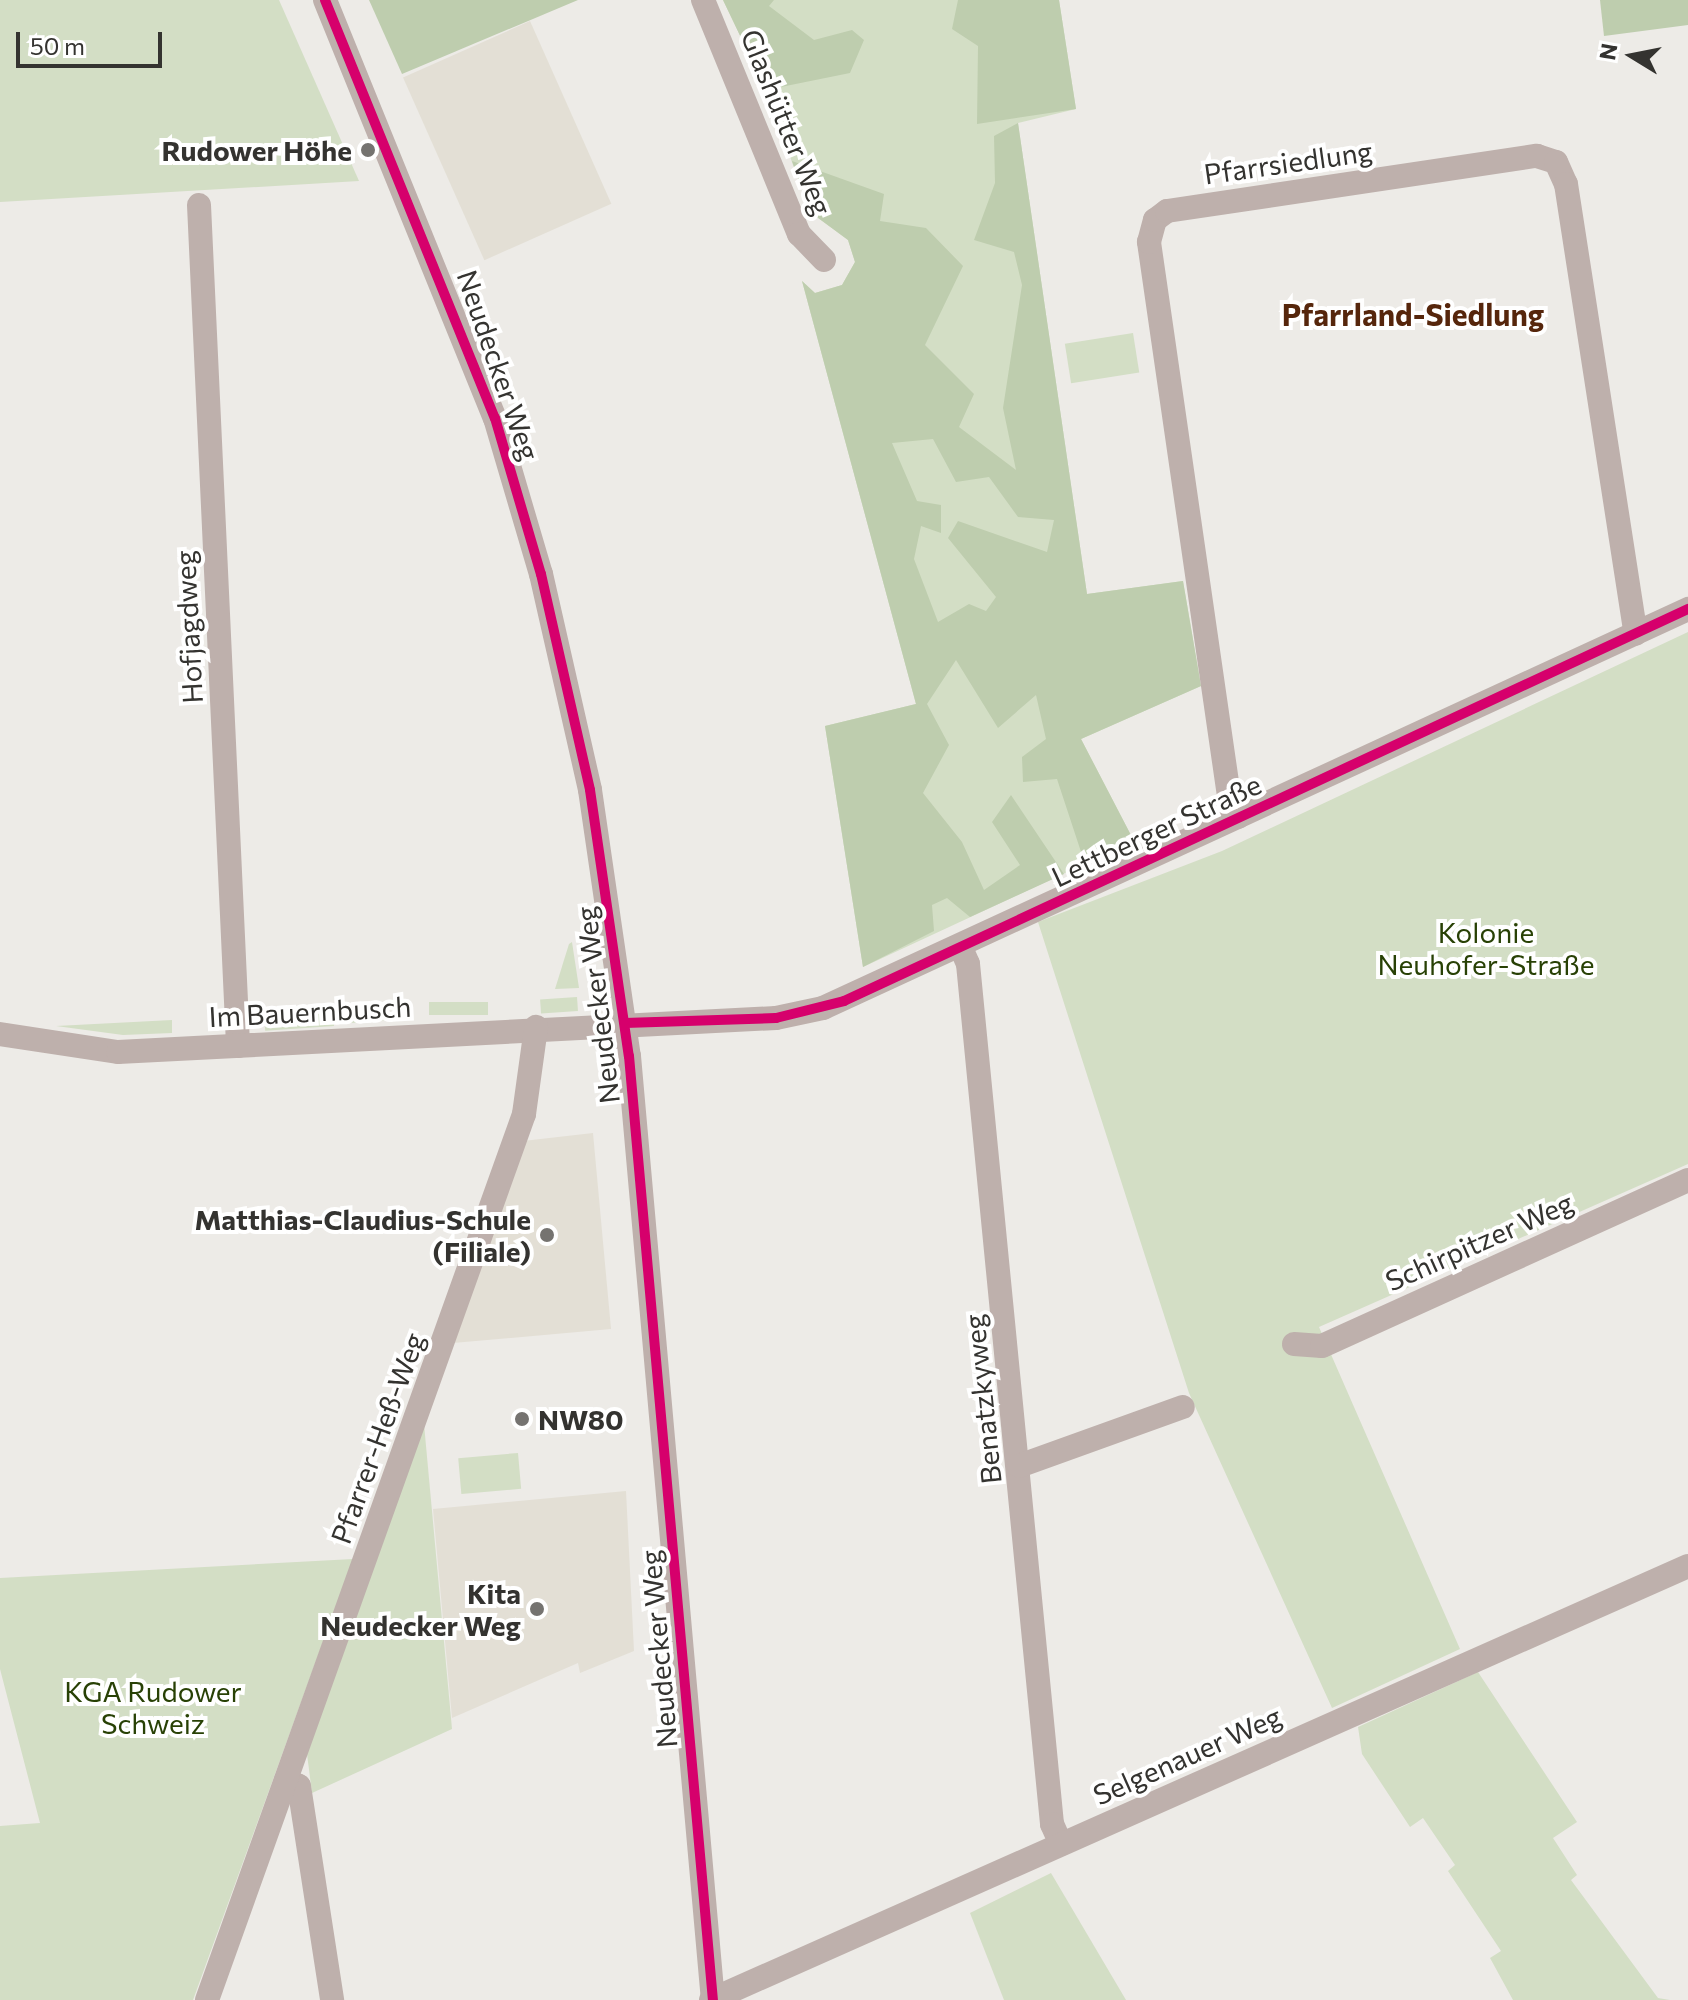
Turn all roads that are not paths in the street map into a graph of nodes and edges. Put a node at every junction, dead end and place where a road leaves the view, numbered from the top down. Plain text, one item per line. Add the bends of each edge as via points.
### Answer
1 (325, 0) edge
2 (703, 0) edge
3 (199, 205) dead end
4 (824, 260) dead end
5 (1688, 609) edge
6 (1636, 634) junction
7 (1238, 817) junction
8 (961, 948) junction
9 (625, 1023) junction
10 (536, 1027) junction
11 (0, 1034) edge
12 (238, 1046) junction
13 (1688, 1180) edge
14 (1294, 1344) dead end
15 (1183, 1407) dead end
16 (1019, 1466) junction
17 (1688, 1566) edge
18 (286, 1780) junction
19 (1061, 1844) junction
20 (207, 2000) edge
21 (332, 2000) edge
22 (712, 2000) edge

1 - 9 street, Neudecker Weg via 445,282 512,475 571,697
2 - 4 street, Glashütter Weg via 799,234
3 - 12 street, Hofjagdweg
5 - 6 street, Lettberger Straße
6 - 7 street, Lettberger Straße
6 - 7 street, Pfarrsiedlung via 1566,184 1556,162 1537,156 1167,211 1155,220 1149,242 1229,796
7 - 8 street, Lettberger Straße
8 - 9 street, Lettberger Straße via 799,1014
8 - 16 street, Benatzkyweg via 968,964
9 - 10 street, Im Bauernbusch
9 - 22 street, Neudecker Weg
10 - 12 street, Im Bauernbusch
10 - 18 street, Pfarrer-Heß-Weg via 524,1114
11 - 12 street, Im Bauernbusch via 84,1052
13 - 14 street, Schirpitzer Weg via 1322,1346
15 - 16 street
16 - 19 street, Benatzkyweg via 1052,1824
17 - 19 street, Selgenauer Weg
18 - 20 street, Pfarrer-Heß-Weg
18 - 21 street via 299,1786
19 - 22 street, Selgenauer Weg

